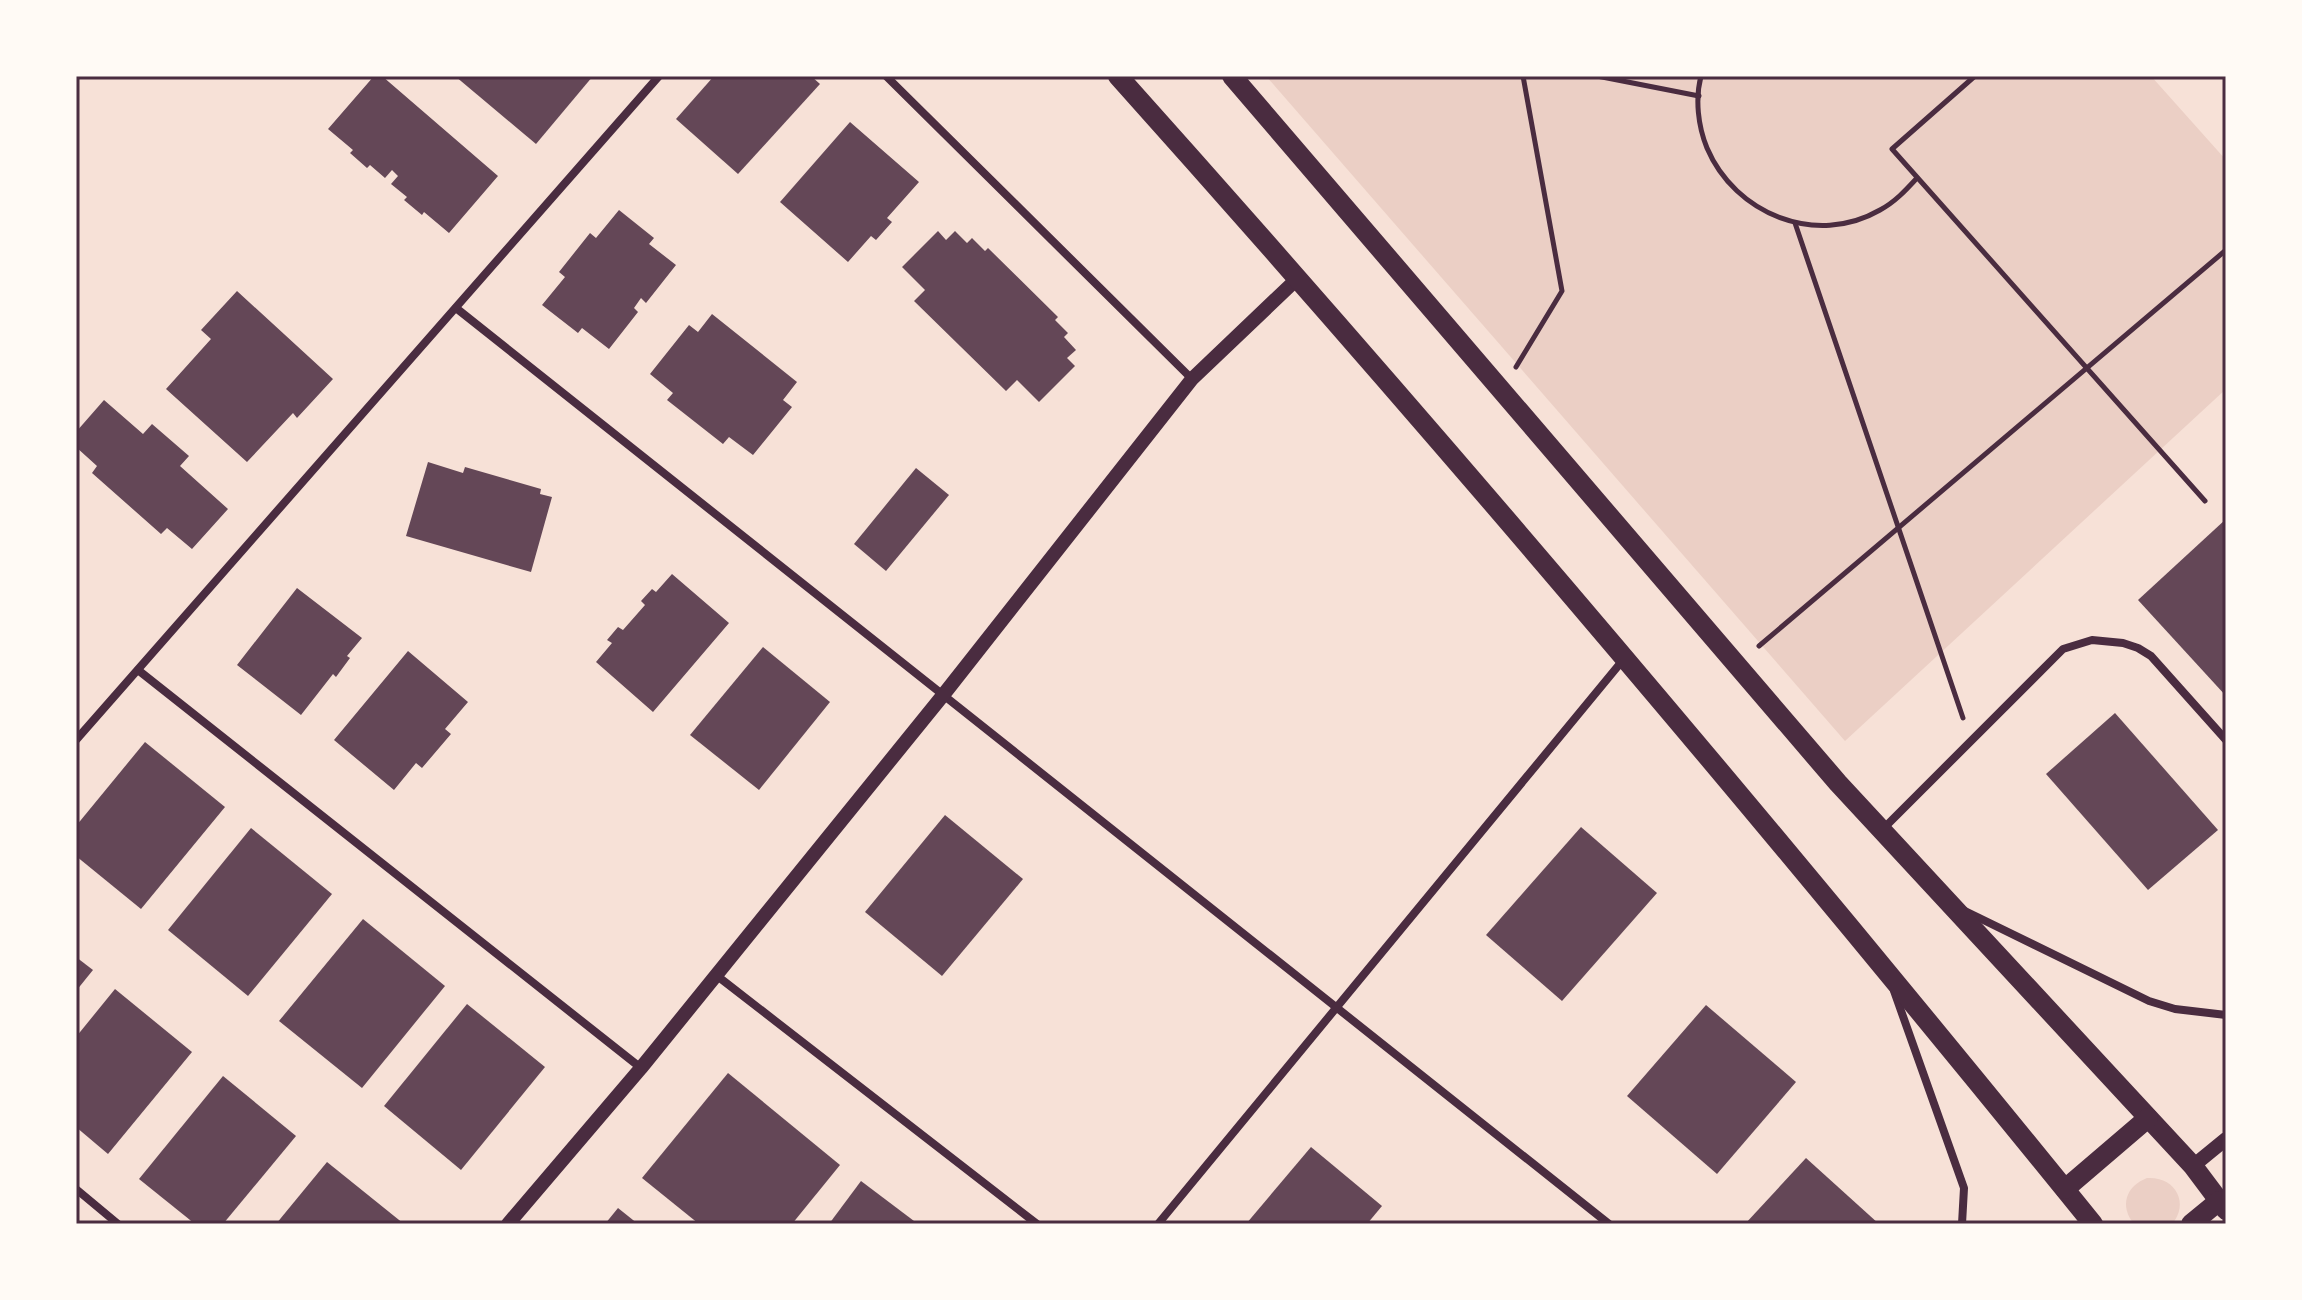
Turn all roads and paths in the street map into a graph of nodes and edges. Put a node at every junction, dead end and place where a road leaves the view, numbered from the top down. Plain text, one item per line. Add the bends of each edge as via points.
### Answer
1 (659, 76) edge
2 (886, 76) edge
3 (1118, 76) edge
4 (1232, 76) edge
5 (1523, 76) edge
6 (1597, 76) edge
7 (1701, 76) edge
8 (1975, 76) edge
9 (1699, 96) junction
10 (1917, 178) junction
11 (1795, 223) junction
12 (2226, 250) edge
13 (1298, 278) junction
14 (456, 308) junction
15 (2087, 368) junction
16 (1192, 379) junction
17 (1501, 391) junction
18 (2205, 501) dead end
19 (1898, 528) junction
20 (1626, 657) junction
21 (1737, 665) junction
22 (138, 670) junction
23 (944, 694) junction
24 (76, 740) edge
25 (2226, 740) edge
26 (1971, 742) junction
27 (1882, 831) junction
28 (1949, 903) junction
29 (1887, 972) junction
30 (716, 975) junction
31 (1337, 1007) junction
32 (2226, 1015) edge
33 (641, 1068) junction
34 (2148, 1118) junction
35 (2226, 1139) edge
36 (2193, 1166) junction
37 (76, 1189) edge
38 (2065, 1189) junction
39 (2222, 1206) edge
40 (118, 1224) edge
41 (508, 1224) edge
42 (1037, 1224) edge
43 (1158, 1224) edge
44 (1609, 1224) edge
45 (1962, 1224) edge
46 (2093, 1224) edge
47 (2191, 1224) edge

1 - 14 street
2 - 16 street
3 - 13 main road
4 - 17 main road
5 - 17 path via 1562,291
6 - 9 path
7 - 9 path
8 - 10 path via 1892,149
9 - 11 path via 1703,138 1729,186 1750,204
10 - 11 path via 1881,210 1855,221 1828,226
10 - 15 path
11 - 19 path
12 - 15 path
13 - 16 street
13 - 20 main road
14 - 22 street
14 - 23 street
15 - 18 path
15 - 19 path
16 - 23 street
17 - 21 main road
19 - 21 path
19 - 26 path
20 - 29 main road
20 - 31 street
21 - 27 main road
22 - 24 street
22 - 33 street
23 - 30 street
23 - 31 street
25 - 26 street via 2151,656 2123,643 2092,640 2063,649
26 - 27 street
27 - 28 main road
28 - 32 street via 2149,1001
28 - 34 main road
29 - 38 main road
29 - 45 street via 1964,1188
30 - 33 street
30 - 42 street
31 - 43 street
31 - 44 street
33 - 41 street
34 - 36 main road
34 - 38 main road
35 - 36 street
36 - 39 main road
37 - 40 street
38 - 46 main road
39 - 47 main road

